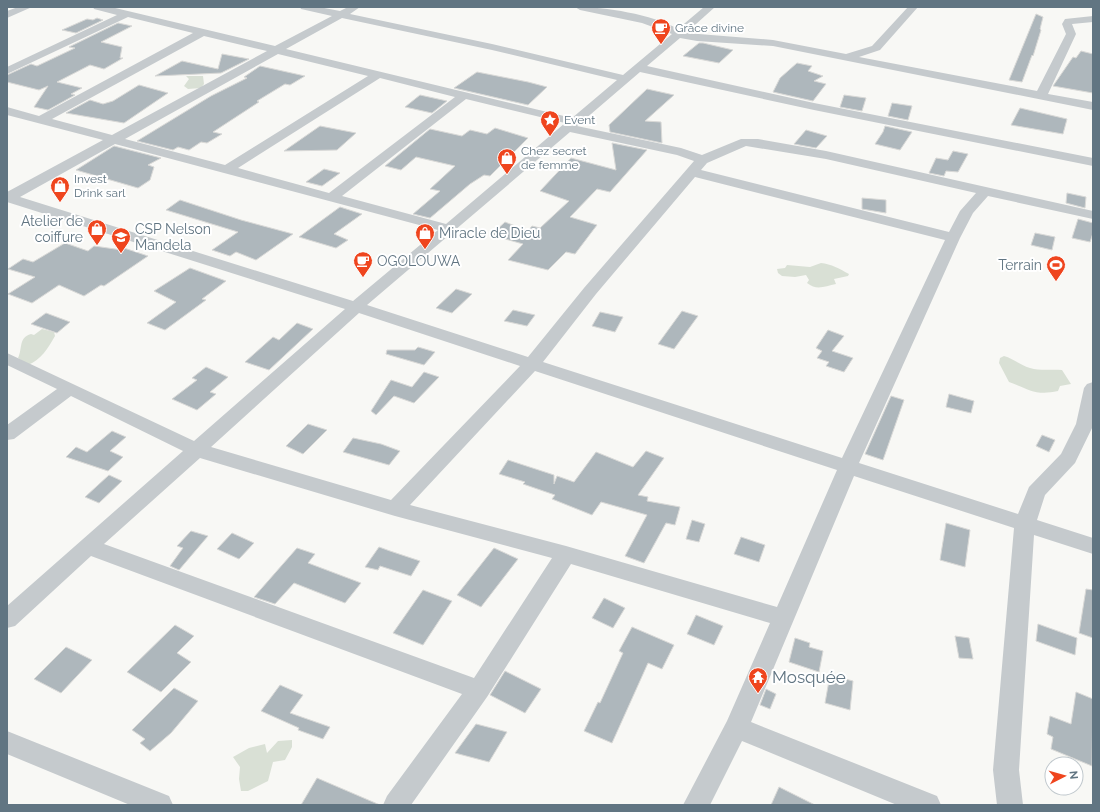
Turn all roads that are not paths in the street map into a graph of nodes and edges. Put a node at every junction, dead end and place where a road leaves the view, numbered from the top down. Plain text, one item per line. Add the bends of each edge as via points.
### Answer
1 (26, 7) edge
2 (98, 7) edge
3 (305, 7) edge
4 (355, 7) edge
5 (580, 7) edge
6 (710, 7) edge
7 (913, 7) edge
8 (611, 10) edge
9 (126, 14) junction
10 (7, 15) edge
11 (340, 15) junction
12 (1093, 19) edge
13 (203, 32) junction
14 (678, 34) junction
15 (276, 50) junction
16 (845, 57) junction
17 (639, 68) junction
18 (7, 71) edge
19 (377, 75) junction
20 (626, 78) junction
21 (463, 96) junction
22 (1041, 96) junction
23 (1093, 106) edge
24 (7, 111) edge
25 (41, 120) junction
26 (571, 125) junction
27 (114, 139) junction
28 (1093, 162) edge
29 (698, 166) junction
30 (226, 170) junction
31 (984, 192) junction
32 (7, 198) edge
33 (332, 198) junction
34 (1093, 215) edge
35 (449, 229) junction
36 (954, 238) junction
37 (356, 307) junction
38 (7, 358) edge
39 (532, 364) junction
40 (70, 388) junction
41 (1093, 388) edge
42 (1089, 425) edge
43 (7, 434) edge
44 (197, 450) junction
45 (848, 466) junction
46 (395, 509) junction
47 (1025, 524) junction
48 (1093, 546) edge
49 (88, 548) junction
50 (566, 554) junction
51 (781, 617) junction
52 (7, 619) edge
53 (479, 690) junction
54 (736, 727) junction
55 (7, 742) edge
56 (146, 803) edge
57 (396, 805) edge
58 (696, 805) edge
59 (928, 805) edge
60 (1010, 805) edge

1 - 10 street
2 - 9 street
3 - 11 street
4 - 11 street
5 - 8 street
6 - 14 street
7 - 16 street via 876,48
8 - 14 street via 651,22
9 - 13 street
9 - 18 street
11 - 15 street
11 - 20 street
12 - 22 street via 1069,21 1066,24 1071,34
13 - 15 street
13 - 25 street
14 - 16 street via 709,39 773,43
14 - 17 street
15 - 19 street
15 - 27 street
16 - 22 street
17 - 20 street
17 - 28 street via 768,97
19 - 21 street
19 - 30 street
20 - 26 street
21 - 26 street
21 - 33 street
22 - 23 street
24 - 25 street
25 - 27 street
26 - 29 street via 681,152
26 - 35 street
27 - 30 street
27 - 32 street
29 - 31 street via 736,145 745,142 758,143 826,155
29 - 36 street
29 - 39 street via 590,291
30 - 33 street
31 - 34 street
31 - 36 street via 967,211
32 - 37 street
33 - 35 street
35 - 37 street
36 - 45 street
37 - 39 street
37 - 44 street
38 - 40 street
39 - 45 street
39 - 46 street
40 - 43 street
40 - 44 street
41 - 42 street
42 - 47 street via 1068,458 1036,492
44 - 46 street
44 - 49 street
45 - 47 street
45 - 51 street
46 - 50 street
47 - 48 street
47 - 60 street via 1006,770
49 - 52 street
49 - 53 street
50 - 51 street
50 - 53 street
51 - 54 street
53 - 57 street
54 - 58 street
54 - 59 street
55 - 56 street

